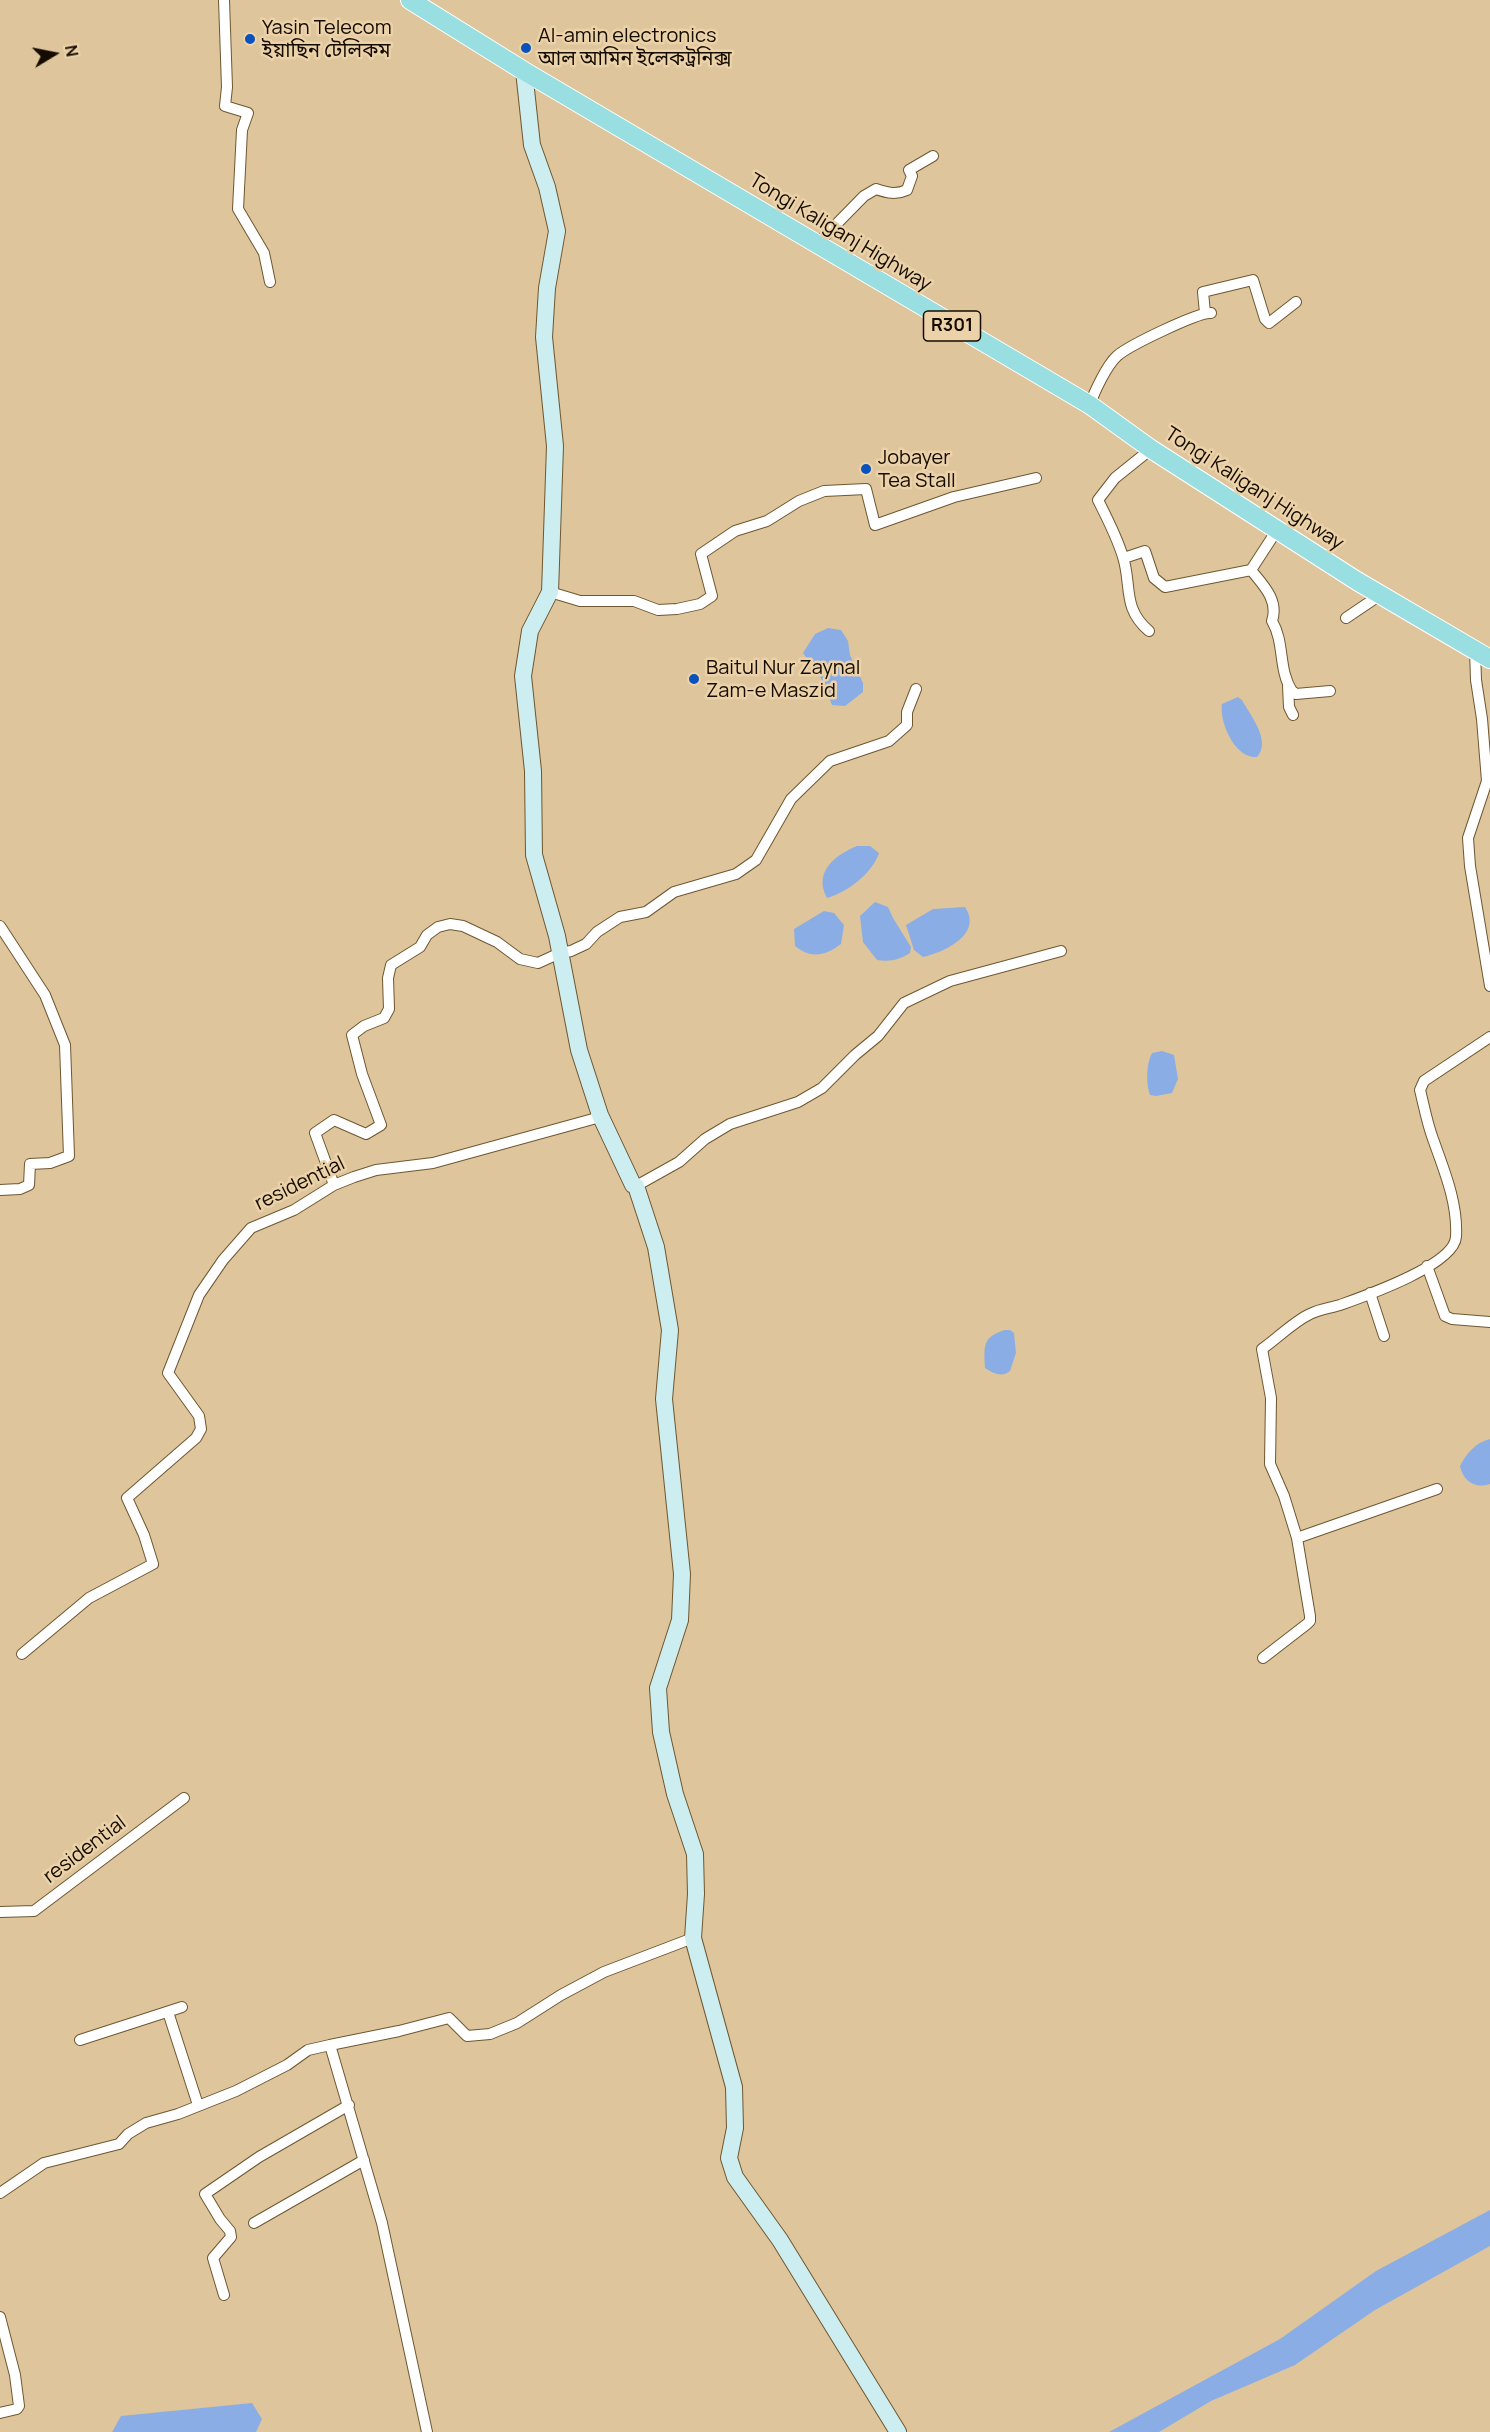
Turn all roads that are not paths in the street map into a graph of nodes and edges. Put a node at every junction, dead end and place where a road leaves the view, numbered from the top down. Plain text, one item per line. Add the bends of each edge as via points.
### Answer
1 (224, 0) edge
2 (410, 0) edge
3 (524, 71) junction
4 (933, 156) dead end
5 (816, 245) junction
6 (270, 282) dead end
7 (1296, 302) dead end
8 (1090, 405) junction
9 (1151, 449) junction
10 (1036, 478) dead end
11 (1277, 530) junction
12 (1124, 558) junction
13 (1251, 570) junction
14 (550, 592) junction
15 (1380, 595) junction
16 (1346, 618) dead end
17 (1149, 631) dead end
18 (1486, 656) edge
19 (1288, 686) junction
20 (916, 689) dead end
21 (1330, 690) dead end
22 (1293, 715) dead end
23 (0, 926) edge
24 (1061, 951) dead end
25 (560, 953) junction
26 (1490, 986) edge
27 (1490, 1037) edge
28 (600, 1115) junction
29 (334, 1185) junction
30 (636, 1186) junction
31 (0, 1190) edge
32 (1427, 1266) junction
33 (1370, 1293) junction
34 (1490, 1322) edge
35 (1384, 1336) dead end
36 (1437, 1489) dead end
37 (1297, 1538) junction
38 (22, 1654) dead end
39 (1263, 1658) dead end
40 (184, 1798) dead end
41 (0, 1912) edge
42 (693, 1938) junction
43 (182, 2007) dead end
44 (168, 2012) junction
45 (80, 2040) dead end
46 (330, 2044) junction
47 (198, 2105) junction
48 (349, 2105) junction
49 (364, 2160) junction
50 (0, 2193) edge
51 (254, 2223) dead end
52 (224, 2295) dead end
53 (0, 2317) edge
54 (0, 2413) edge
55 (426, 2432) edge
56 (898, 2432) edge

1 - 6 street via 225,106 248,113 242,130 238,209 264,253
2 - 3 main road, Tongi Kaliganj Highway / R301
3 - 5 main road, Tongi Kaliganj Highway / R301
3 - 14 street via 532,145 557,231 546,288 544,337 555,446
4 - 5 street via 909,170 912,176 907,190 890,194 876,189 864,196
5 - 8 main road, Tongi Kaliganj Highway / R301
7 - 8 street via 1269,323 1253,280 1203,292 1208,313 1116,357
8 - 9 main road, Tongi Kaliganj Highway / R301
9 - 11 main road, Tongi Kaliganj Highway / R301
9 - 12 street via 1115,478 1098,500
10 - 14 street via 954,497 875,525 866,489 824,491 767,521 735,531 701,554 712,596 700,604 658,610 634,601 580,601
11 - 13 street
11 - 15 main road, Tongi Kaliganj Highway / R301
12 - 13 street via 1146,551 1154,578 1165,587
12 - 17 street via 1128,592 1137,620
13 - 19 street via 1272,598 1272,621
14 - 25 street via 530,631 522,676 533,771 534,855
15 - 16 street
15 - 18 main road, Tongi Kaliganj Highway / R301
18 - 26 street via 1476,680 1487,781 1468,838
19 - 21 street via 1296,694
19 - 22 street
20 - 25 street via 907,712 907,725 889,741 830,761 791,799 756,860 736,874 674,892 646,912 620,917 586,944
23 - 31 street via 45,995 65,1045 69,1156 50,1163 30,1164 29,1185
24 - 30 street via 950,981 904,1003 878,1036 822,1088 798,1102 730,1124 679,1162
25 - 28 street via 579,1050
25 - 29 street via 538,963 520,959 497,942 450,924 438,927 420,947 391,965 389,1009 384,1018 352,1035 381,1125 366,1134 334,1120 315,1133
27 - 32 street via 1424,1081 1420,1090 1455,1210 1456,1239 1450,1250
28 - 29 street, residential via 433,1163 376,1170
28 - 30 street
29 - 38 street, residential via 294,1210 251,1228 199,1295 168,1373 199,1416 201,1429 196,1438 127,1498 153,1564 89,1598
30 - 42 street via 656,1247 670,1330 664,1399 682,1603 658,1688 661,1732 670,1773 695,1854
32 - 33 street
32 - 34 street via 1445,1316 1452,1320
33 - 35 street
33 - 37 street via 1311,1313 1262,1349 1271,1398 1270,1464
36 - 37 street
37 - 39 street via 1310,1621
40 - 41 street, residential via 34,1911
42 - 46 street via 603,1972 517,2023 490,2034 467,2036 449,2018
42 - 56 street via 734,2087 735,2128 729,2158 735,2177 780,2240
43 - 44 street
44 - 45 street
44 - 47 street
46 - 47 street via 308,2050 236,2091
46 - 48 street
47 - 50 street via 146,2123 119,2144 44,2163
48 - 49 street
48 - 52 street via 268,2151 205,2194 231,2231 231,2237 213,2258
49 - 51 street
49 - 55 street via 382,2223
53 - 54 street via 19,2406

